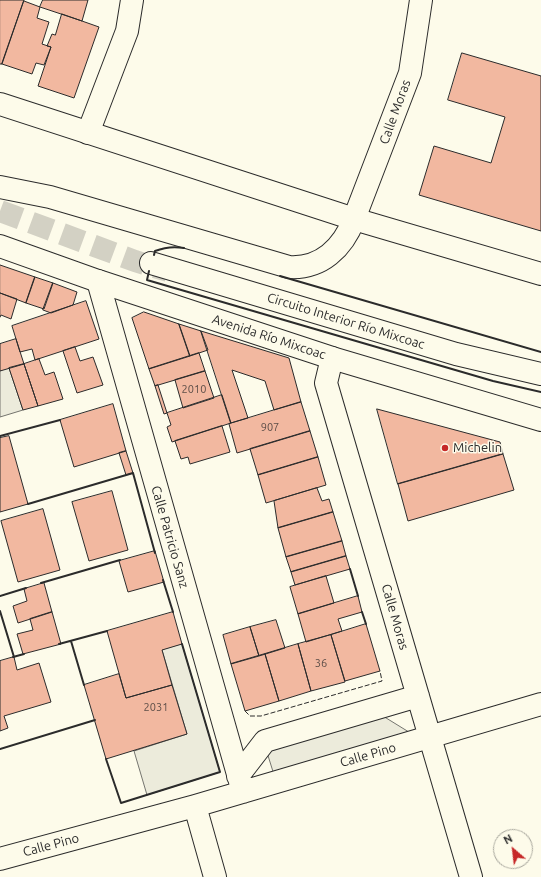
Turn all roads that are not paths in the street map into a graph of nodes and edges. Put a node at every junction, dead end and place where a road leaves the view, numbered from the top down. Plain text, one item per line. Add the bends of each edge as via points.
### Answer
1 (132, 0) edge
2 (421, 0) edge
3 (0, 104) edge
4 (88, 133) junction
5 (0, 187) edge
6 (354, 219) junction
7 (0, 246) edge
8 (151, 263) tunnel mouth
9 (541, 274) edge
10 (98, 281) junction
11 (332, 358) junction
12 (541, 374) edge
13 (541, 420) edge
14 (418, 696) junction
15 (541, 704) edge
16 (430, 737) junction
17 (240, 784) junction
18 (195, 806) junction
19 (0, 859) edge
20 (215, 877) edge
21 (471, 877) edge

1 - 4 main road via 127,31
2 - 6 main road, Calle Moras via 410,73
3 - 4 main road
4 - 6 main road
5 - 6 main road, Calle Moras via 50,197 289,267 311,265 332,253 347,237
6 - 9 main road
7 - 10 main road, Avenida Río Mixcoac
8 - 12 main road, Circuito Interior Río Mixcoac via 456,354
10 - 11 main road, Avenida Río Mixcoac
10 - 17 main road, Calle Patricio Sanz
11 - 13 main road, Avenida Río Mixcoac
11 - 14 main road, Calle Moras via 326,383
14 - 16 main road, Calle Moras
14 - 17 main road via 265,741
15 - 16 main road, Calle Pino
16 - 17 main road, Calle Pino
16 - 21 main road, Calle Moras
17 - 18 main road, Calle Pino
18 - 19 main road, Calle Pino
18 - 20 main road

